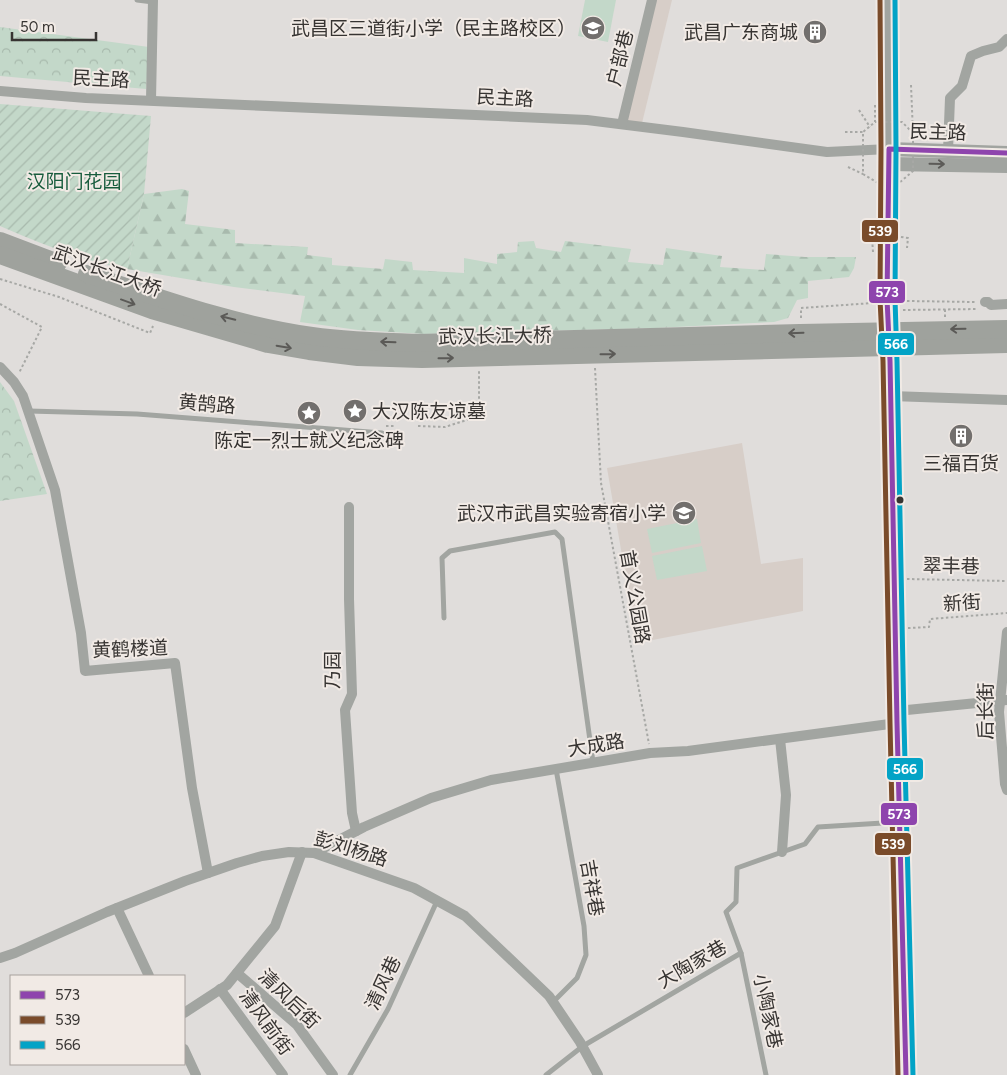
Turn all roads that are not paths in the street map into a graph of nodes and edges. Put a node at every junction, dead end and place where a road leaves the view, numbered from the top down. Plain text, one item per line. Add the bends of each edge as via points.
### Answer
1 (137, 0) edge
2 (652, 0) edge
3 (887, 0) edge
4 (153, 1) edge
5 (1007, 39) edge
6 (0, 91) edge
7 (151, 100) junction
8 (622, 124) junction
9 (889, 149) junction
10 (948, 151) junction
11 (1007, 153) edge
12 (888, 164) junction
13 (1007, 166) edge
14 (0, 241) edge
15 (0, 255) edge
16 (1007, 304) edge
17 (987, 305) road end
18 (1007, 329) edge
19 (1007, 344) edge
20 (0, 367) edge
21 (891, 396) junction
22 (1007, 400) edge
23 (29, 412) junction
24 (382, 434) dead end
25 (349, 506) dead end
26 (444, 618) dead end
27 (1007, 632) edge
28 (1003, 701) edge
29 (897, 718) junction
30 (780, 739) junction
31 (593, 763) junction
32 (556, 769) junction
33 (1007, 790) edge
34 (900, 822) junction
35 (356, 831) junction
36 (302, 852) junction
37 (782, 852) junction
38 (314, 853) junction
39 (208, 873) junction
40 (437, 901) junction
41 (117, 908) junction
42 (741, 953) junction
43 (0, 958) edge
44 (237, 973) junction
45 (149, 975) edge
46 (220, 989) junction
47 (553, 1002) junction
48 (185, 1012) edge
49 (582, 1046) junction
50 (185, 1051) edge
51 (196, 1075) edge
52 (283, 1075) edge
53 (333, 1075) edge
54 (350, 1075) edge
55 (546, 1075) edge
56 (598, 1075) edge
57 (766, 1075) edge
58 (906, 1075) edge

1 - 4 lane
2 - 8 street, 户部巷
3 - 9 street
4 - 7 street
5 - 10 street via 999,47 971,56 962,86 950,98
6 - 7 street, 民主路
7 - 8 street, 民主路
8 - 9 street, 民主路 via 827,152
9 - 10 street, 民主路
9 - 12 street
10 - 11 street, 民主路
12 -> 13 street, 民主路
12 - 21 street via 887,299
18 -> 14 highway, 武汉长江大桥, bridge via 418,343 348,340 267,328 191,308 86,274
15 -> 19 highway, 武汉长江大桥, bridge via 157,312 268,344 358,357 422,359
16 - 17 street
20 - 23 street via 14,382
21 - 22 street
21 - 29 street
23 - 24 lane, 黄鹄路 via 137,414
23 - 39 street, 黄鹤楼道 via 55,490 85,671 175,663 192,788
25 - 35 street, 乃园 via 352,694 344,710
26 - 31 lane via 442,558 450,551 555,532 562,539
27 - 28 street, 后长街
28 - 29 street, 大成路
28 - 33 street, 后长街 via 999,721
29 - 30 street, 大成路
29 - 34 street
30 - 31 street, 大成路 via 650,753
30 - 37 street via 786,795
31 - 32 street, 大成路
32 - 35 street, 大成路 via 491,780 431,798
32 - 47 lane, 吉祥巷 via 584,926 586,955 576,978
34 - 37 lane, 大陶家巷 via 818,827 805,844
34 - 58 street
35 - 38 street, 大成路
36 - 38 street, 彭刘杨路
36 - 39 street, 彭刘杨路 via 262,856
36 - 44 street, 清风后街 via 274,926
37 - 42 lane, 大陶家巷 via 737,868 736,902 726,912
38 - 40 street, 彭刘杨路 via 414,888
39 - 41 street, 彭刘杨路
40 - 47 street, 彭刘杨路 via 465,916
40 - 54 lane, 清风巷 via 388,1009
41 - 43 street, 彭刘杨路
41 - 45 street
42 - 49 lane, 大陶家巷
42 - 57 lane, 小陶家巷
44 - 46 street, 清风后街
44 - 53 street, 清风后街 via 297,1025
46 - 48 street, 清风后街
46 - 52 street, 清风前街
47 - 49 street, 彭刘杨路
49 - 55 lane, 大陶家巷
49 - 56 street, 彭刘杨路
50 - 51 street

